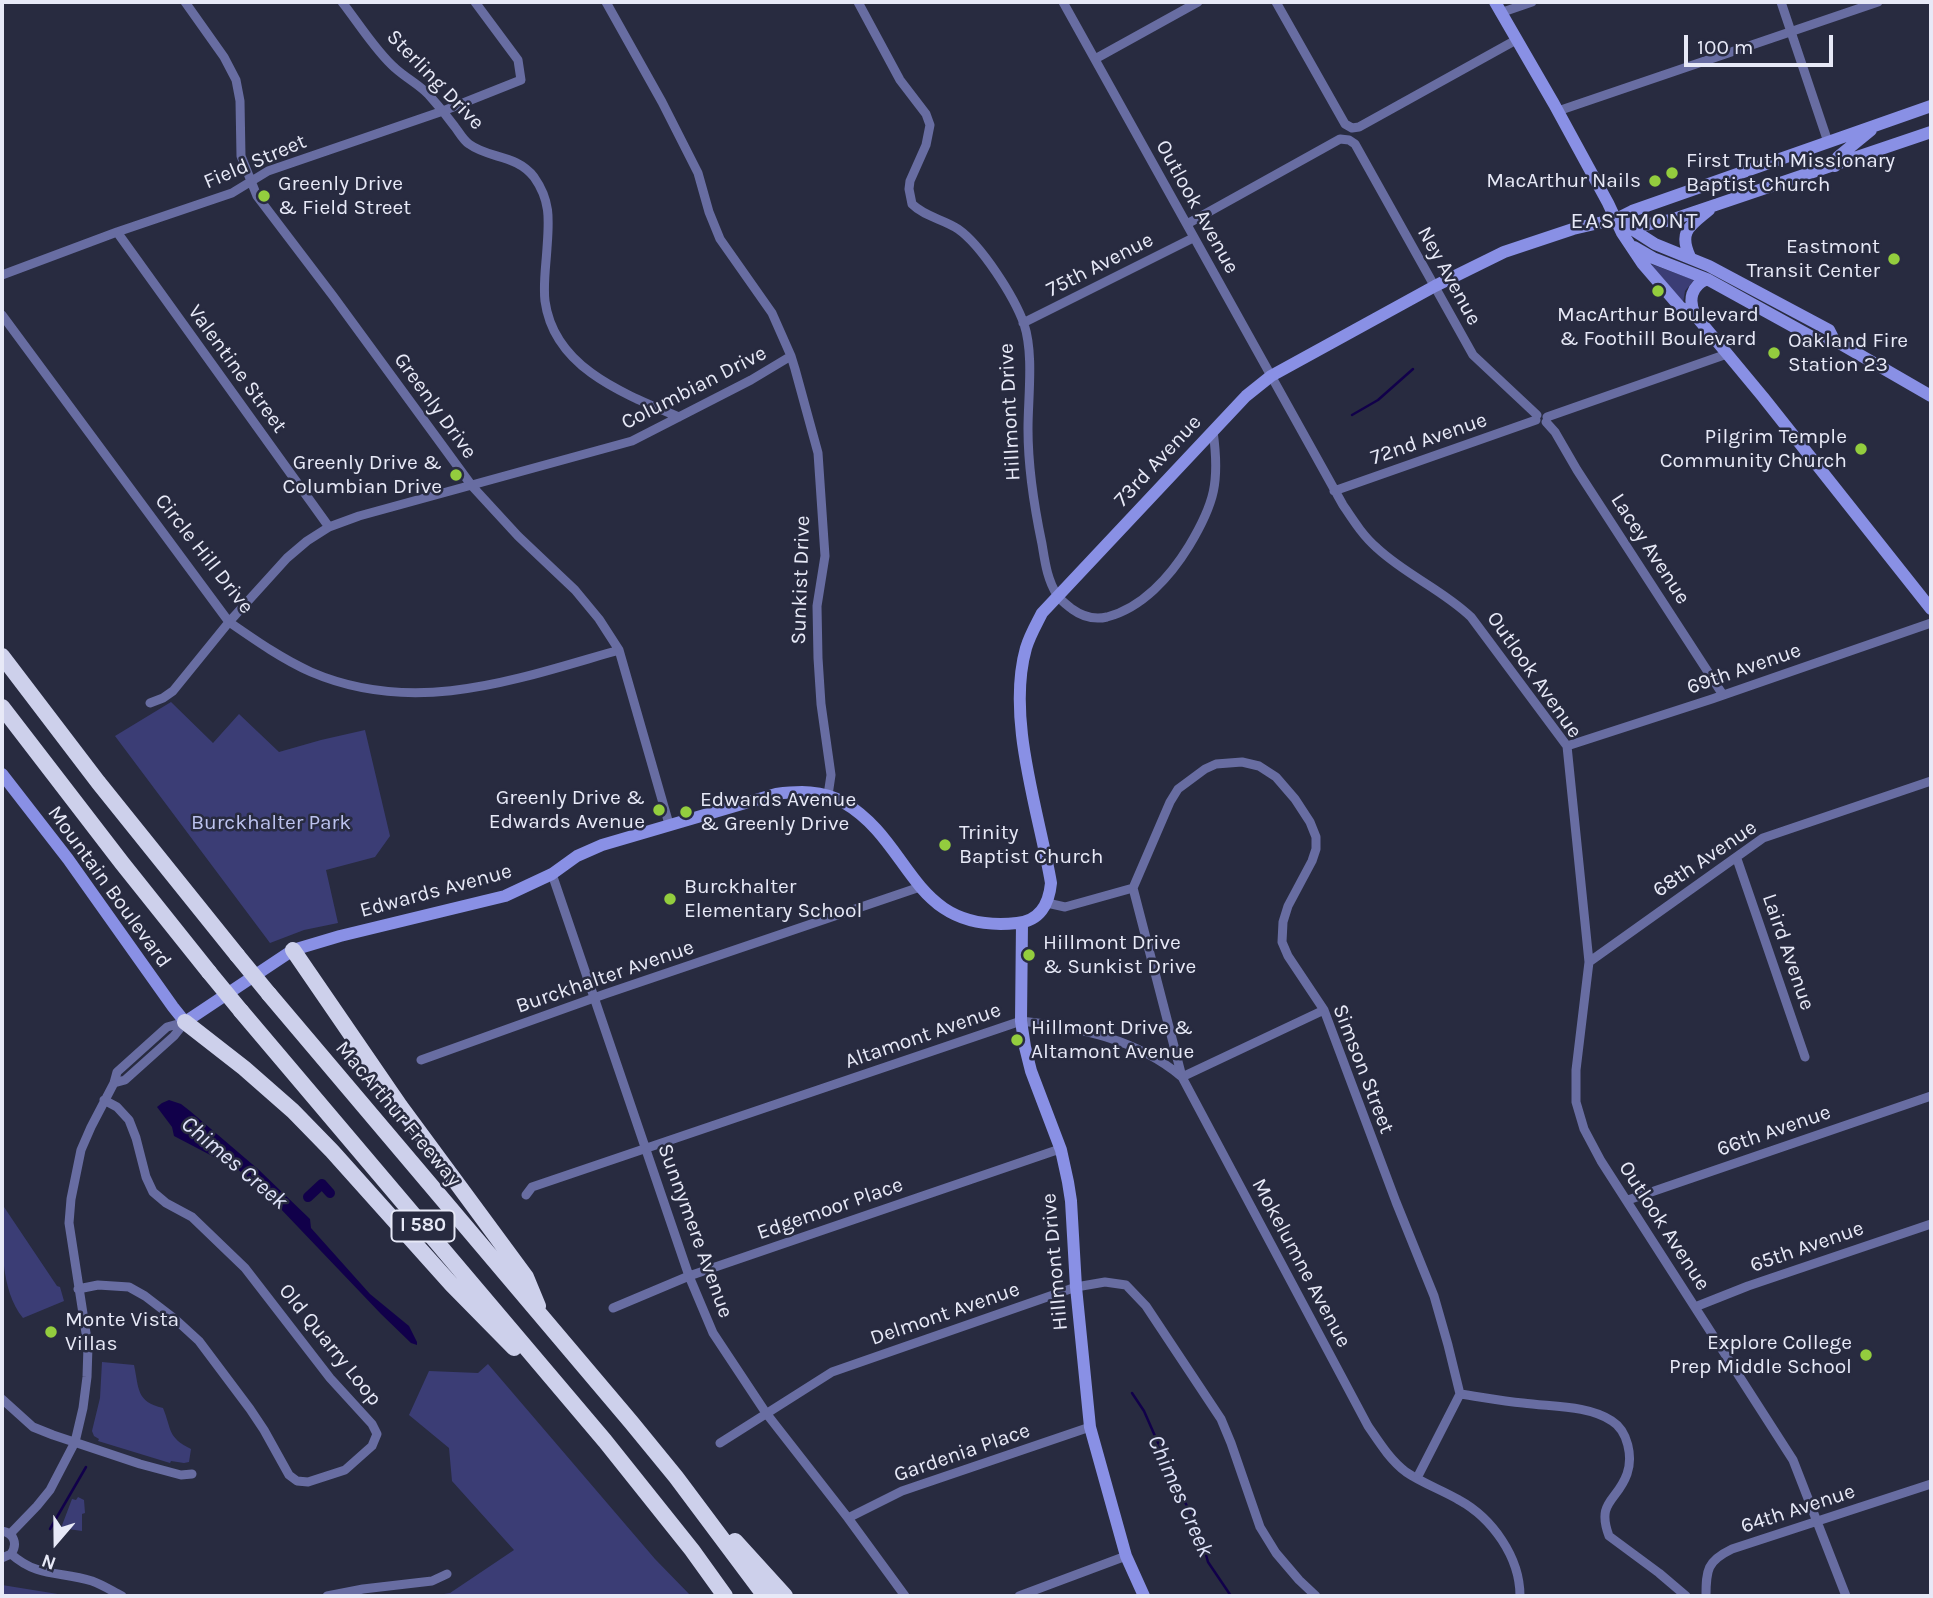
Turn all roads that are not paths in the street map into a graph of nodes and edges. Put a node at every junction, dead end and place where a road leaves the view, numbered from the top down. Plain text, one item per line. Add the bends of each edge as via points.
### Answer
1 (185, 2) edge
2 (342, 2) edge
3 (475, 2) edge
4 (606, 2) edge
5 (858, 2) edge
6 (1063, 2) edge
7 (1198, 2) edge
8 (1276, 2) edge
9 (1532, 2) edge
10 (1781, 2) edge
11 (1878, 2) edge
12 (1497, 7) edge
13 (1791, 32) junction
14 (1516, 40) junction
15 (1095, 59) junction
16 (1931, 106) edge
17 (443, 111) junction
18 (1558, 111) junction
19 (1879, 124) junction
20 (1931, 132) edge
21 (1828, 142) junction
22 (1835, 166) junction
23 (250, 182) junction
24 (1714, 206) junction
25 (1616, 219) junction
26 (1186, 223) junction
27 (117, 232) junction
28 (1193, 238) junction
29 (1630, 244) junction
30 (1690, 257) junction
31 (2, 275) edge
32 (1707, 279) junction
33 (1435, 286) junction
34 (2, 315) edge
35 (1695, 315) junction
36 (1023, 323) junction
37 (1834, 340) junction
38 (1727, 354) junction
39 (792, 356) junction
40 (1271, 376) junction
41 (1931, 396) edge
42 (679, 416) junction
43 (1541, 418) junction
44 (1213, 431) junction
45 (472, 486) junction
46 (1334, 491) junction
47 (329, 527) junction
48 (1058, 597) junction
49 (1931, 609) edge
50 (229, 621) junction
51 (1931, 624) edge
52 (619, 650) junction
53 (2, 656) edge
54 (1723, 695) junction
55 (150, 703) dead end
56 (2, 707) edge
57 (1567, 746) junction
58 (2, 774) edge
59 (1931, 781) edge
60 (828, 795) junction
61 (669, 824) junction
62 (1737, 859) junction
63 (552, 874) junction
64 (920, 887) junction
65 (1133, 888) junction
66 (1047, 903) junction
67 (1022, 923) junction
68 (293, 950) junction
69 (1589, 962) junction
70 (594, 998) junction
71 (1324, 1010) junction
72 (1021, 1021) junction
73 (185, 1022) junction
74 (1805, 1057) dead end
75 (421, 1060) dead end
76 (1182, 1077) junction
77 (1931, 1096) edge
78 (104, 1100) junction
79 (646, 1148) junction
80 (1061, 1150) junction
81 (526, 1195) dead end
82 (1628, 1200) junction
83 (1931, 1224) edge
84 (689, 1276) junction
85 (1076, 1287) junction
86 (78, 1289) junction
87 (1695, 1307) junction
88 (613, 1308) dead end
89 (544, 1321) junction
90 (1460, 1394) junction
91 (2, 1399) edge
92 (766, 1413) junction
93 (1090, 1427) junction
94 (606, 1441) junction
95 (75, 1442) junction
96 (720, 1443) dead end
97 (192, 1474) dead end
98 (676, 1477) junction
99 (1417, 1478) junction
100 (1931, 1484) edge
101 (848, 1518) junction
102 (1818, 1521) junction
103 (6, 1532) edge
104 (6, 1556) edge
105 (1126, 1556) junction
106 (447, 1574) dead end
107 (122, 1596) edge
108 (327, 1596) edge
109 (725, 1596) edge
110 (765, 1596) edge
111 (785, 1596) edge
112 (905, 1596) edge
113 (1019, 1596) edge
114 (1144, 1596) edge
115 (1316, 1596) edge
116 (1520, 1596) edge
117 (1686, 1596) edge
118 (1706, 1596) edge
119 (1846, 1596) edge

1 - 23 street, Greenly Drive via 236,80 241,156
2 - 17 street, Sterling Drive via 394,68
3 - 17 street, Field Street via 518,60 521,80
4 - 39 street, Sunkist Drive via 698,173 720,239 772,313
5 - 36 street, Hillmont Drive via 930,125 910,181 912,204 955,227 976,245
6 - 15 street, Outlook Avenue
7 - 15 street
8 - 14 street via 1345,124 1352,128
9 - 12 street
10 - 13 street
11 - 13 street
12 - 14 main road
13 - 18 street
13 - 21 street
14 - 18 main road
15 - 26 street, Outlook Avenue
16 - 19 main road, 73rd Avenue
17 - 23 street, Field Street via 268,171
17 - 42 street, Sterling Drive via 467,143 518,164 532,174 542,190 550,212 545,301 552,327 566,351 612,386
18 - 25 main road
19 - 21 main road, 73rd Avenue
19 - 22 main road via 1838,156
20 - 22 main road, 73rd Avenue
21 - 25 main road, 73rd Avenue
22 - 24 main road, 73rd Avenue
23 - 27 street, Field Street via 232,193
23 - 45 street, Greenly Drive
24 - 25 main road, 73rd Avenue via 1644,225
24 - 30 main road via 1686,232 1684,243
25 - 29 main road
25 - 30 main road via 1655,244
25 - 33 main road, 73rd Avenue via 1504,252
26 - 28 street, Outlook Avenue
26 - 33 street, Ney Avenue via 1340,139 1349,139
27 - 31 street, Field Street
27 - 47 street, Valentine Street
28 - 36 street, 75th Avenue
28 - 40 street, Outlook Avenue
29 - 32 main road
29 - 35 main road via 1680,307
30 - 37 main road via 1829,330
32 - 35 main road via 1696,286 1691,298
32 - 37 main road via 1823,343
33 - 40 main road, 73rd Avenue
33 - 43 street, Ney Avenue via 1473,355
34 - 50 street, Circle Hill Drive
35 - 38 main road
36 - 48 street, Hillmont Drive via 1034,504 1048,575
37 - 41 main road
38 - 43 street, 72nd Avenue
38 - 49 main road
39 - 42 street, Columbian Drive
39 - 60 street, Sunkist Drive via 818,453 825,556 817,606 818,658 831,775
40 - 44 main road, 73rd Avenue
40 - 46 street, Outlook Avenue
42 - 45 street, Columbian Drive via 632,441
43 - 46 street, 72nd Avenue
43 - 54 street, Lacey Avenue via 1555,432
44 - 48 main road, 73rd Avenue
44 - 48 street via 1212,502 1187,550 1154,591 1102,618 1078,613
45 - 47 street, Columbian Drive
45 - 52 street, Greenly Drive via 575,590
46 - 57 street, Outlook Avenue via 1378,549 1471,617
47 - 50 street, Columbian Drive via 287,558
48 - 66 main road, 73rd Avenue via 1032,631 1021,678 1023,747 1051,883
50 - 52 street, Circle Hill Drive via 310,672 399,692 448,692 501,684
50 - 55 street, Columbian Drive via 173,691
51 - 54 street, 69th Avenue
52 - 61 street, Greenly Drive
53 - 89 highway, MacArthur Freeway / I 580, bridge via 237,955
54 - 57 street, 69th Avenue
56 - 94 highway, I 580, bridge via 241,1011
57 - 69 street, Outlook Avenue
58 - 73 main road, Mountain Boulevard
59 - 62 street, 68th Avenue via 1763,838
60 - 61 main road, Edwards Avenue via 776,794
60 - 64 main road via 875,827
61 - 63 main road, Edwards Avenue via 602,845
62 - 69 street, 68th Avenue
62 - 74 street, Laird Avenue
63 - 68 main road, Edwards Avenue via 505,896
63 - 70 street, Sunnymere Avenue
64 - 67 main road via 955,915 974,922
64 - 70 street, Burckhalter Avenue
65 - 66 street via 1065,908
65 - 71 street, Simson Street via 1178,789 1216,764 1250,764 1267,771 1295,799 1316,837 1312,861 1288,906 1282,942
65 - 76 street, Mokelumne Avenue
66 - 67 main road via 1041,913
67 - 72 main road, Hillmont Drive
68 - 73 main road, Edwards Avenue
68 - 89 highway via 400,1107 526,1277
69 - 82 street, Outlook Avenue via 1576,1102 1584,1129
70 - 75 street, Burckhalter Avenue
70 - 79 street, Sunnymere Avenue
71 - 76 street
71 - 90 street, Simson Street via 1434,1296
72 - 76 street, Altamont Avenue via 1097,1034 1154,1057
72 - 79 street, Altamont Avenue
72 - 80 main road, Hillmont Drive via 1031,1071
73 - 78 street via 125,1080 114,1083
73 - 94 highway via 293,1111 452,1285
76 - 99 street, Mokelumne Avenue via 1368,1426 1389,1456
77 - 82 street, 66th Avenue
78 - 86 street via 81,1150 71,1199 69,1223
78 - 86 street, Old Quarry Loop via 128,1120 153,1192 192,1217 245,1268 372,1424 377,1434 372,1446 345,1470 297,1481 206,1351 175,1320 128,1287
79 - 81 street, Altamont Avenue via 532,1187
79 - 84 street, Sunnymere Avenue
80 - 84 street, Edgemoor Place
80 - 85 main road, Hillmont Drive via 1071,1201
82 - 87 street, Outlook Avenue
83 - 87 street, 65th Avenue
84 - 88 street, Edgemoor Place
84 - 92 street, Sunnymere Avenue via 713,1333
85 - 92 street, Delmont Avenue via 832,1372
85 - 93 main road, Hillmont Drive
85 - 115 street, Delmont Avenue via 1105,1282 1126,1285 1146,1306 1221,1419 1260,1527 1276,1553
86 - 95 street via 88,1346
87 - 102 street, Outlook Avenue via 1793,1460
89 - 98 highway, MacArthur Freeway / I 580
90 - 99 street
90 - 117 street via 1582,1410 1614,1422 1627,1439 1630,1460 1628,1473 1604,1515 1609,1536
91 - 95 street via 33,1427
92 - 96 street, Delmont Avenue
92 - 101 street, Sunnymere Avenue
93 - 101 street, Gardenia Place via 902,1490
93 - 105 main road, Hillmont Drive
94 - 109 highway, I 580
95 - 97 street via 140,1464
95 - 103 street via 50,1490
98 - 110 highway, MacArthur Freeway / I 580
98 - 111 highway
99 - 116 street, Mokelumne Avenue via 1461,1501 1492,1527 1508,1549
100 - 102 street, 64th Avenue
101 - 112 street, Sunnymere Avenue
102 - 118 street, 64th Avenue via 1716,1556 1706,1580
102 - 119 street, Outlook Avenue
103 - 104 street via 14,1548
104 - 107 street via 37,1571 91,1581
105 - 113 street
105 - 114 main road, Hillmont Drive
106 - 108 street via 432,1581

